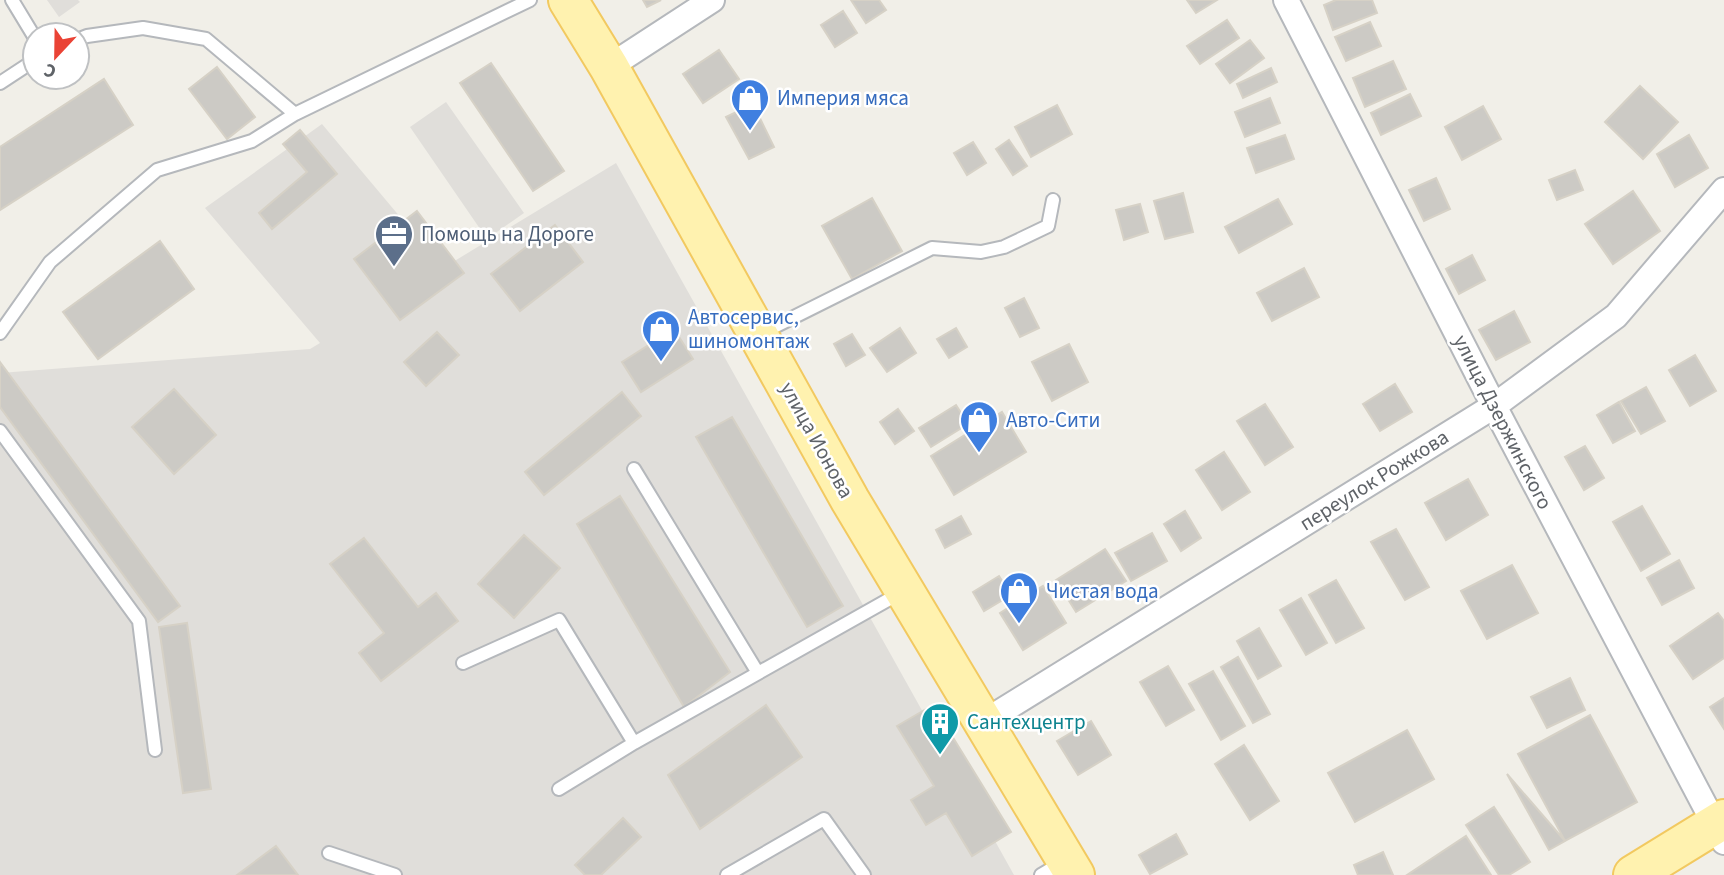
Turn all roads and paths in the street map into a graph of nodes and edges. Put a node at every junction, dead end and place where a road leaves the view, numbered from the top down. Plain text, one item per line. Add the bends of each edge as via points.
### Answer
1 (12, 0) edge
2 (530, 0) edge
3 (568, 0) edge
4 (712, 0) edge
5 (1286, 0) edge
6 (25, 21) edge
7 (91, 35) edge
8 (608, 67) junction
9 (21, 69) edge
10 (0, 83) edge
11 (295, 114) junction
12 (1724, 190) edge
13 (1054, 200) dead end
14 (0, 333) edge
15 (758, 335) junction
16 (1494, 406) junction
17 (0, 431) edge
18 (634, 469) dead end
19 (905, 590) junction
20 (463, 663) dead end
21 (758, 673) junction
22 (984, 722) junction
23 (634, 743) junction
24 (155, 750) dead end
25 (559, 789) dead end
26 (1721, 829) edge
27 (329, 853) dead end
28 (1061, 870) edge
29 (395, 875) edge
30 (727, 875) edge
31 (864, 875) edge
32 (1633, 875) edge

1 - 6 lane
2 - 11 lane
3 - 8 main road, улица Ионова
4 - 8 street
5 - 16 street, улица Дзержинского
7 - 11 lane via 143,28 205,40
8 - 15 main road, улица Ионова
9 - 10 lane
11 - 14 lane via 252,141 157,170 50,262
12 - 16 street, переулок Рожкова via 1615,316
13 - 15 lane via 1048,226 1004,247 981,252 932,248
15 - 19 main road, улица Ионова
16 - 22 street, переулок Рожкова
16 - 26 street, улица Дзержинского
17 - 24 lane via 139,621
18 - 21 lane
19 - 21 lane
19 - 22 main road, улица Ионова
20 - 23 lane via 559,620
21 - 23 lane
22 - 28 main road, улица Ионова
23 - 25 lane
26 - 32 main road
27 - 29 lane
30 - 31 lane via 824,819

